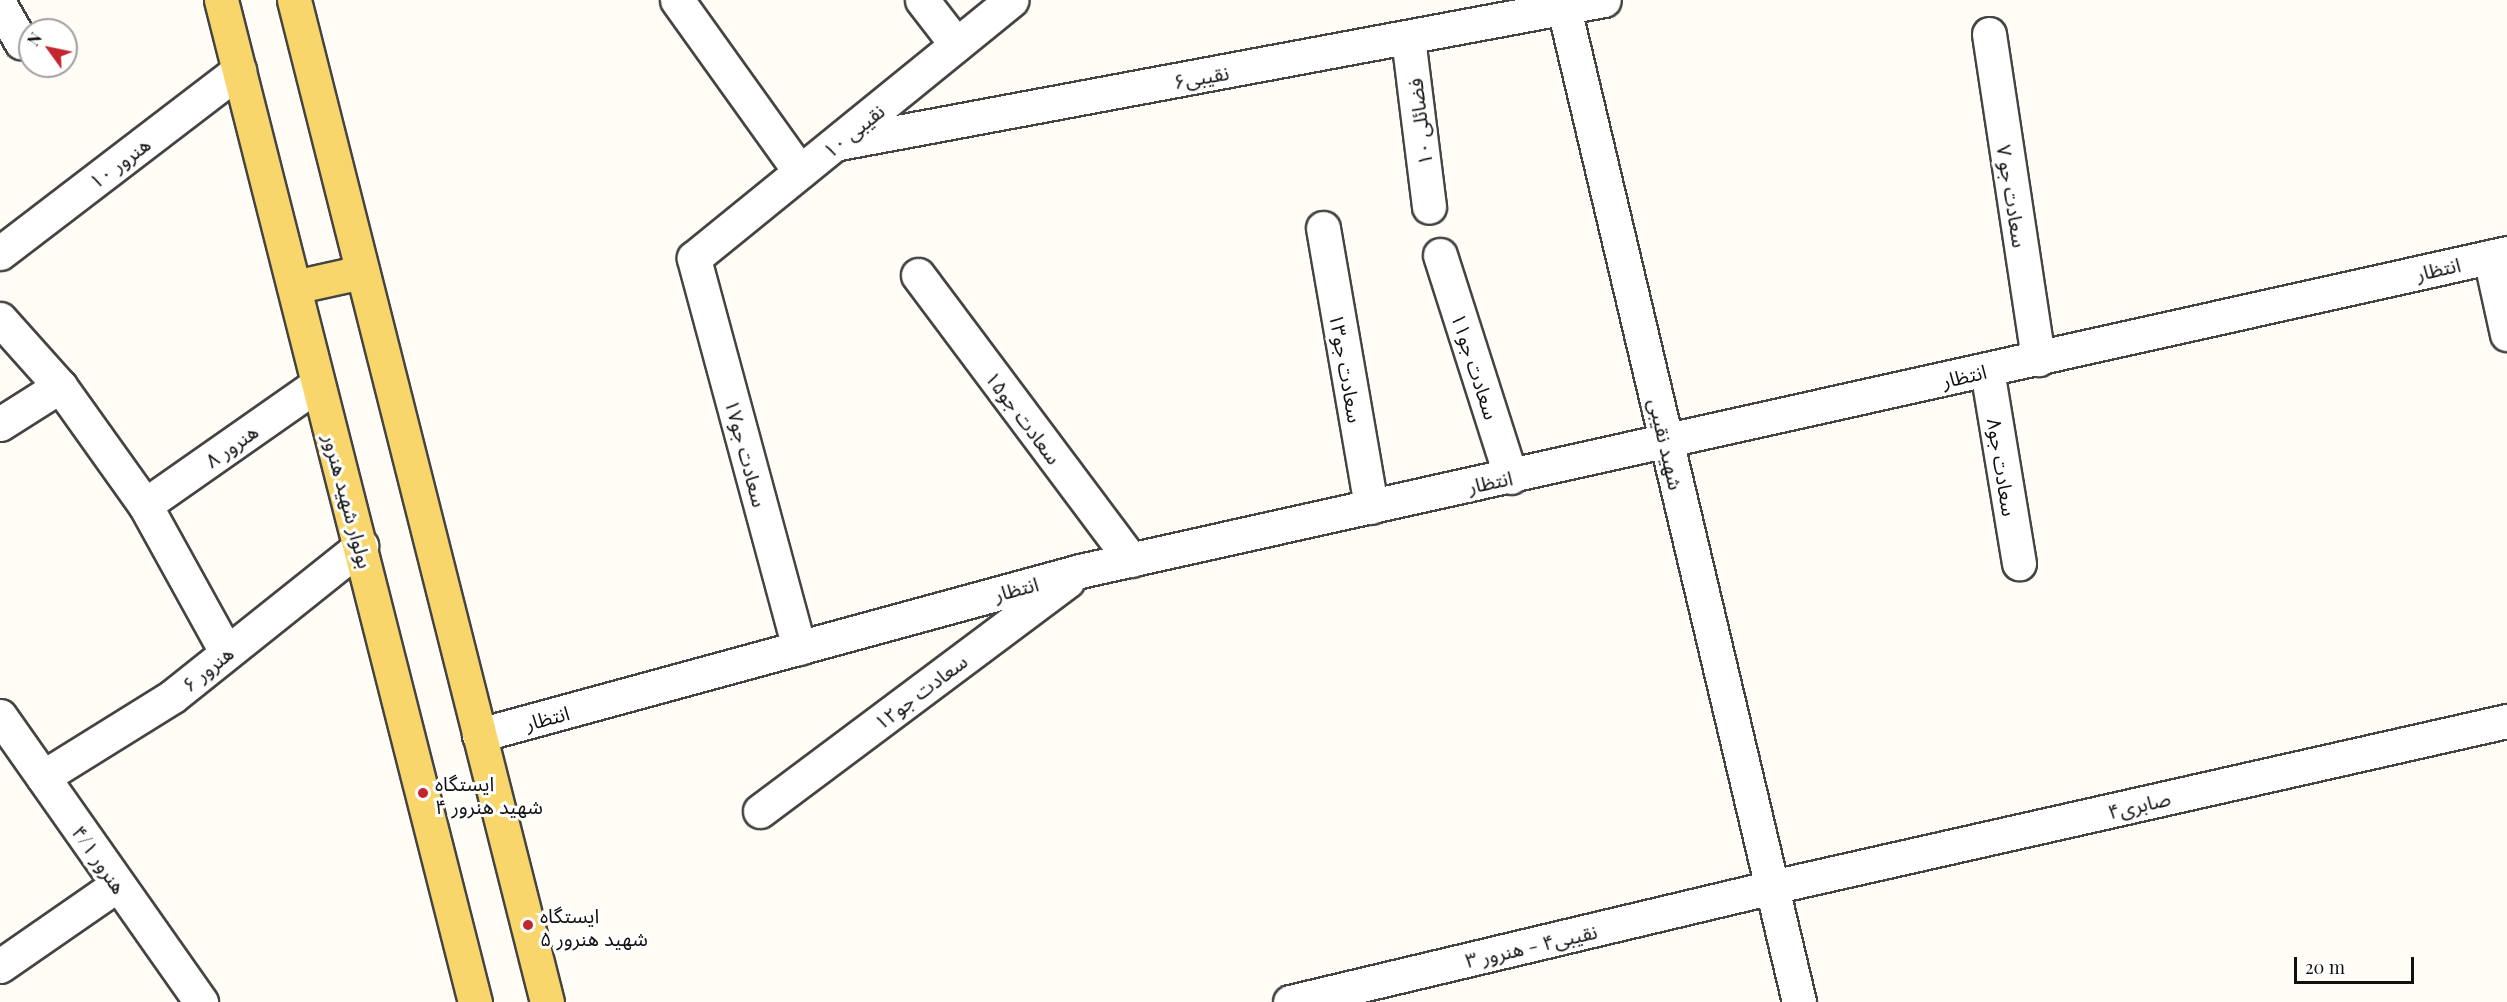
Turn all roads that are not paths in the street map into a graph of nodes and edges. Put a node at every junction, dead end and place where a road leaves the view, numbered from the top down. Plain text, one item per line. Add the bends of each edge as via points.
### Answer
1 (221, 0) edge
2 (294, 0) edge
3 (677, 0) edge
4 (922, 0) edge
5 (1011, 0) edge
6 (1604, 0) edge
7 (0, 5) edge
8 (1563, 5) edge
9 (1989, 34) dead end
10 (18, 37) edge
11 (1408, 38) junction
12 (956, 44) junction
13 (238, 70) junction
14 (838, 143) junction
15 (800, 172) junction
16 (1429, 207) dead end
17 (1323, 228) dead end
18 (0, 253) edge
19 (1440, 255) dead end
20 (2499, 255) edge
21 (694, 258) joint
22 (362, 272) junction
23 (918, 275) dead end
24 (294, 287) junction
25 (0, 319) edge
26 (2507, 334) edge
27 (2038, 359) junction
28 (1987, 370) junction
29 (318, 384) junction
30 (60, 386) junction
31 (0, 424) edge
32 (1666, 442) junction
33 (1511, 477) junction
34 (145, 505) junction
35 (1371, 507) junction
36 (362, 546) junction
37 (1131, 560) junction
38 (2019, 563) dead end
39 (1080, 571) junction
40 (799, 648) junction
41 (226, 652) junction
42 (0, 716) edge
43 (2507, 721) edge
44 (479, 735) junction
45 (43, 777) junction
46 (760, 811) dead end
47 (117, 885) junction
48 (1772, 887) junction
49 (0, 966) edge
50 (201, 1002) edge
51 (476, 1002) edge
52 (547, 1002) edge
53 (1290, 1002) edge
54 (1799, 1002) edge

1 - 13 main road, بولوار شهید هنرور
2 - 22 main road
3 - 15 street
4 - 12 street
5 - 12 street, نقیبی ۱۰
6 - 8 street, نقیبی۶
7 - 10 street
8 - 11 street, نقیبی۶
8 - 32 street, شهید نقیبی
9 - 27 street, سعادت جو ۷
11 - 14 street, نقیبی۶
11 - 16 street, فضائلی ۱۰
12 - 14 street, نقیبی ۱۰
13 - 18 street, هنرور ۱۰
13 - 24 main road, بولوار شهید هنرور
14 - 15 street, نقیبی ۱۰
15 - 21 street, نقیبی ۱۰
17 - 35 street, سعادت جو۱۳
19 - 33 street, سعادت جو۱۱
20 - 26 street
20 - 27 street, انتظار
21 - 40 street, سعادت جو۱۷
22 - 24 main road
22 - 44 main road
23 - 37 street, سعادت جو۱۵
24 - 29 main road, بولوار شهید هنرور
25 - 30 street
27 - 28 street, انتظار
28 - 32 street, انتظار
28 - 38 street, سعادت جو۸
29 - 34 street, هنرور ۸
29 - 36 main road, بولوار شهید هنرور
30 - 31 street
30 - 34 street
32 - 33 street, انتظار
32 - 48 street, شهید نقیبی
33 - 35 street, انتظار
34 - 41 street
35 - 37 street, انتظار
36 - 41 street, هنرور ۶
36 - 51 main road, بولوار شهید هنرور
37 - 39 street, انتظار
39 - 40 street, انتظار
39 - 46 street, سعادت جو۱۲
40 - 44 street, انتظار
41 - 45 street, هنرور ۶ via 173,696
42 - 45 street, هنرور ۴/۱
43 - 48 street, صابری۴
44 - 52 main road
45 - 47 street, هنرور ۴/۱
47 - 49 street
47 - 50 street, هنرور ۴/۱
48 - 53 street, نقیبی۴ - هنرور ۳
48 - 54 street, شهید نقیبی

